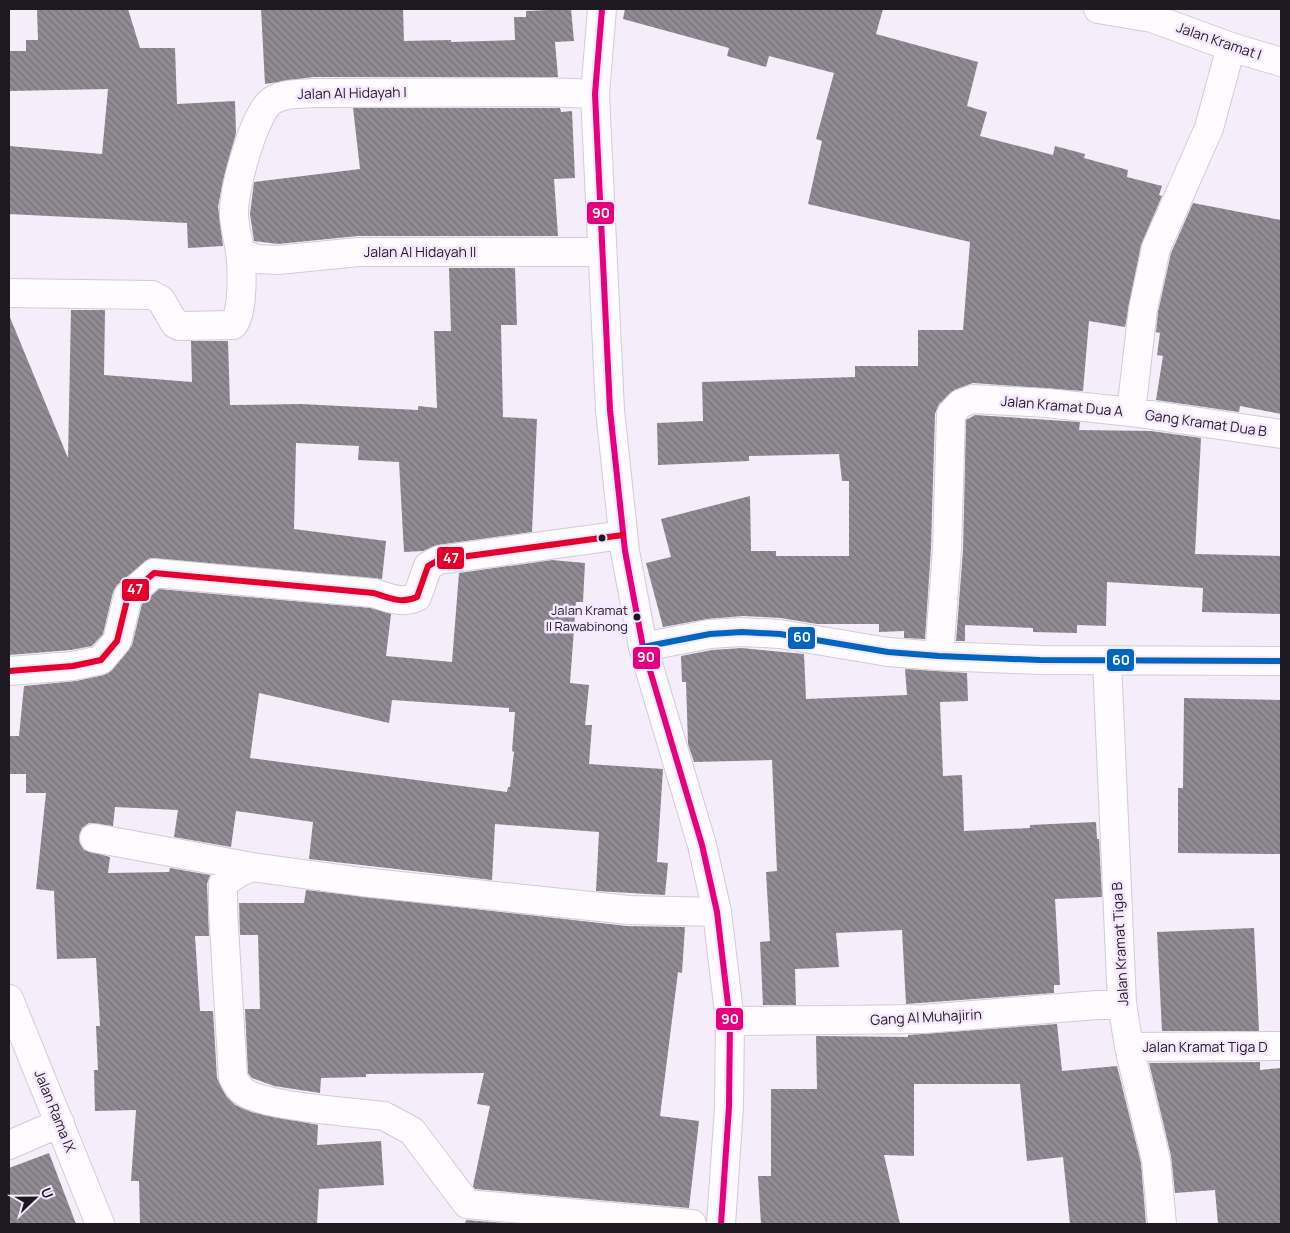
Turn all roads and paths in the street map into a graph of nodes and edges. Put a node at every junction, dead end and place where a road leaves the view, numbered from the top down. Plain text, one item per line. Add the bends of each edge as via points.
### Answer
1 (602, 9) edge
2 (1098, 9) edge
3 (1155, 14) edge
4 (1231, 47) junction
5 (1281, 62) edge
6 (595, 94) junction
7 (601, 252) junction
8 (240, 253) junction
9 (9, 293) edge
10 (1131, 412) junction
11 (1281, 434) edge
12 (623, 535) junction
13 (643, 647) junction
14 (939, 656) junction
15 (1107, 661) junction
16 (1281, 661) edge
17 (9, 671) edge
18 (94, 838) dead end
19 (252, 867) junction
20 (717, 912) junction
21 (9, 999) edge
22 (1122, 1003) junction
23 (730, 1022) junction
24 (1281, 1046) edge
25 (1130, 1047) junction
26 (60, 1123) junction
27 (9, 1145) edge
28 (100, 1224) edge
29 (692, 1224) edge
30 (720, 1224) edge
31 (1162, 1224) edge

1 - 6 street
2 - 3 street, Jalan Kramat I
3 - 4 street, Jalan Kramat I
4 - 5 street, Jalan Kramat I
4 - 10 street, Jalan Kramat Dua A via 1209,128 1156,248 1143,309
6 - 7 street
6 - 8 street, Jalan Al Hidayah I via 286,94 270,101 243,158 234,210
7 - 8 street, Jalan Al Hidayah II via 358,252 278,260 258,259
7 - 12 street via 610,410
8 - 9 street, Jalan Al Hidayah I via 240,314 233,325 179,326 161,300 152,295
10 - 11 street, Gang Kramat Dua B
10 - 14 street, Jalan Kramat Dua A via 974,399 960,404 951,414 947,549
12 - 13 street
12 - 17 street via 439,560 428,566 417,597 409,601 374,593 154,573 128,596 117,641 101,660 73,666
13 - 14 street via 710,634 742,632 780,634 888,652
13 - 20 street via 702,845
14 - 15 street
15 - 16 street
15 - 22 street, Jalan Kramat Tiga B
18 - 19 street
19 - 20 street via 628,910
19 - 29 street via 224,884 233,1077 238,1088 272,1102 384,1116 397,1122 412,1131 467,1204
20 - 23 street
21 - 26 street, Jalan Rama IX
22 - 23 street, Gang Al Muhajirin via 924,1019
22 - 25 street, Jalan Kramat Tiga B
23 - 30 street via 729,1107
24 - 25 street, Jalan Kramat Tiga D
25 - 31 street, Jalan Kramat Tiga B via 1156,1160
26 - 27 street
26 - 28 street, Jalan Rama IX

